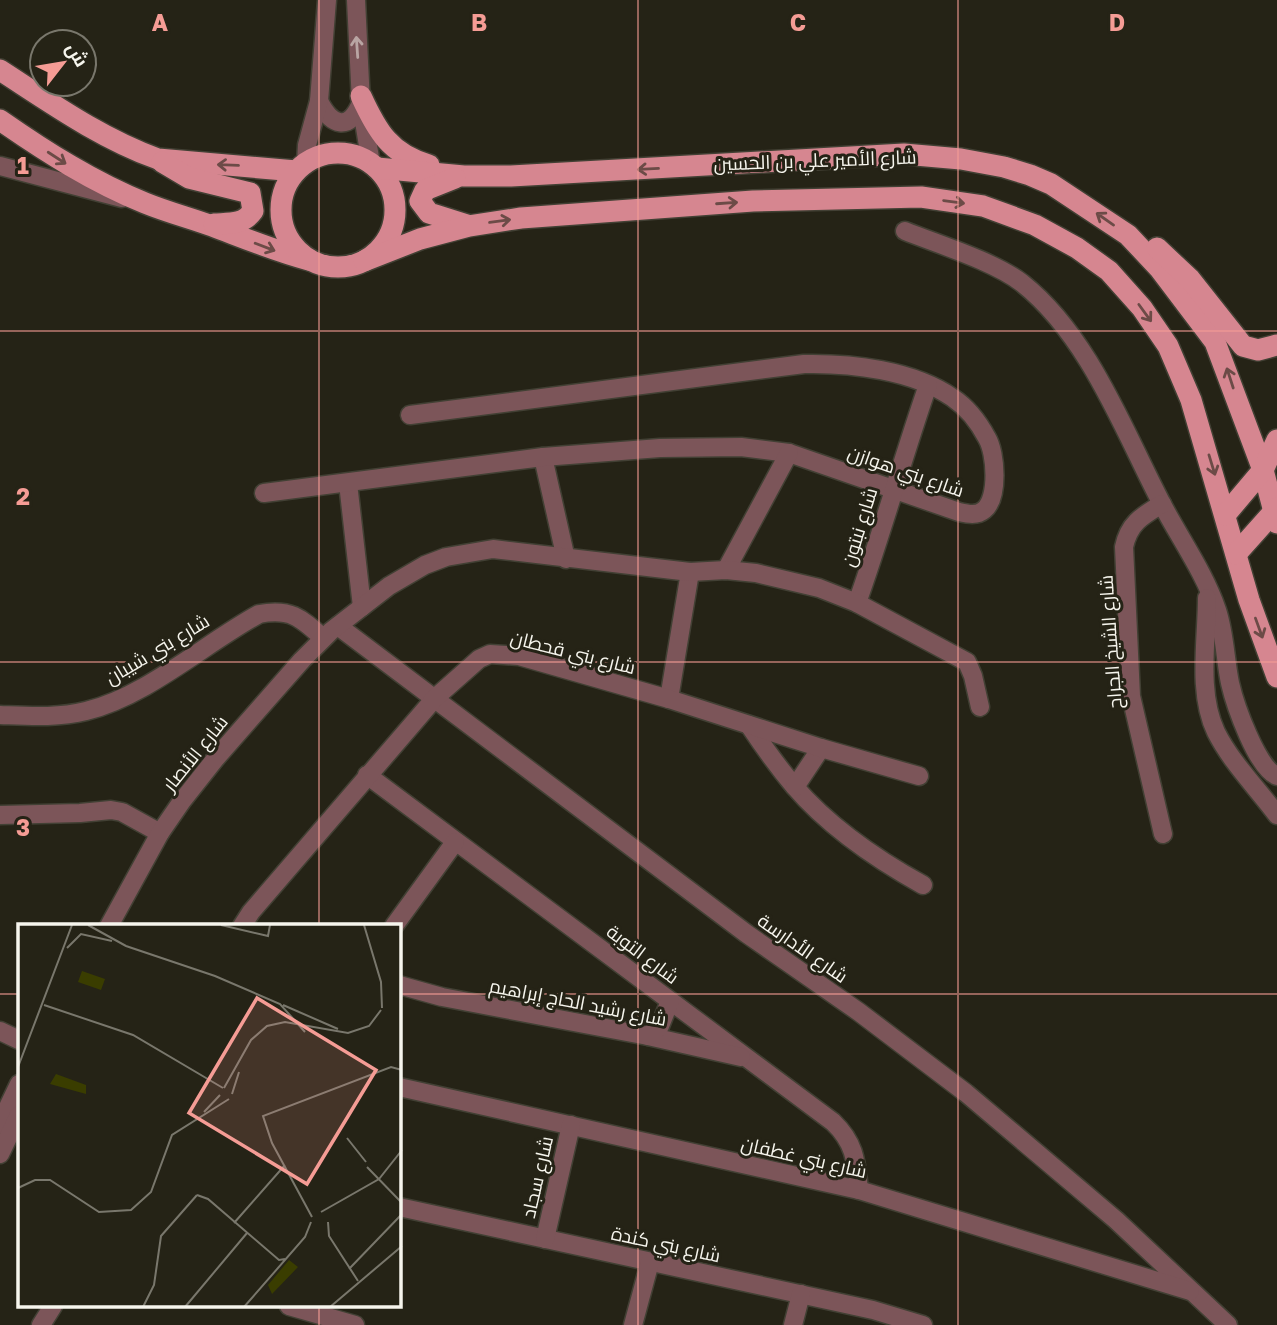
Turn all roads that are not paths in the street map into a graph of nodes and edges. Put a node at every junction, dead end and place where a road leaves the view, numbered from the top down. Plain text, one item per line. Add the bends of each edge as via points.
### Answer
1 (327, 0) edge
2 (356, 0) edge
3 (0, 70) edge
4 (361, 99) junction
5 (319, 101) junction
6 (0, 120) edge
7 (158, 159) junction
8 (0, 166) edge
9 (374, 166) junction
10 (301, 167) junction
11 (464, 176) junction
12 (144, 203) junction
13 (208, 225) junction
14 (469, 226) junction
15 (905, 231) dead end
16 (1128, 235) junction
17 (313, 261) junction
18 (364, 261) junction
19 (1277, 345) edge
20 (928, 385) junction
21 (410, 415) dead end
22 (1277, 440) edge
23 (789, 453) junction
24 (543, 457) junction
25 (1263, 470) junction
26 (348, 483) junction
27 (893, 490) junction
28 (264, 493) dead end
29 (1162, 504) junction
30 (1226, 515) junction
31 (1276, 515) edge
32 (1236, 554) junction
33 (566, 559) junction
34 (726, 570) junction
35 (690, 572) junction
36 (1207, 587) junction
37 (857, 603) junction
38 (362, 607) junction
39 (338, 626) junction
40 (323, 638) junction
41 (1277, 677) edge
42 (435, 698) junction
43 (669, 699) junction
44 (979, 707) dead end
45 (0, 715) edge
46 (749, 725) junction
47 (821, 748) junction
48 (1272, 774) edge
49 (368, 775) junction
50 (919, 776) dead end
51 (1255, 786) junction
52 (795, 787) junction
53 (0, 815) edge
54 (1277, 815) edge
55 (159, 833) junction
56 (1163, 834) dead end
57 (456, 842) junction
58 (923, 886) dead end
59 (110, 924) edge
60 (243, 924) edge
61 (395, 924) edge
62 (401, 986) edge
63 (670, 1000) junction
64 (0, 1031) edge
65 (648, 1036) junction
66 (18, 1040) edge
67 (749, 1059) junction
68 (18, 1087) edge
69 (401, 1087) edge
70 (8, 1122) edge
71 (571, 1125) junction
72 (0, 1154) edge
73 (859, 1190) junction
74 (401, 1207) edge
75 (545, 1239) junction
76 (650, 1262) junction
77 (1194, 1292) junction
78 (801, 1294) junction
79 (54, 1308) edge
80 (56, 1308) edge
81 (296, 1308) edge
82 (872, 1317) edge
83 (635, 1324) edge
84 (41, 1325) edge
85 (50, 1325) edge
86 (355, 1325) edge
87 (793, 1325) edge
88 (923, 1325) edge
89 (1228, 1325) edge

1 - 5 street
4 -> 2 street
3 - 7 main road via 86,126
4 - 5 street via 357,113 339,123 331,121
4 - 9 street
4 - 11 main road via 375,125 400,154
5 - 10 street
6 -> 12 main road via 65,164
10 -> 7 main road
7 - 13 main road via 189,178 250,193 253,211 247,219
8 - 12 street
9 - 10 main road via 339,153 322,155
9 - 11 main road, شارع الأمير علي بن الحسين
9 - 18 main road via 392,191 395,218 384,243
10 - 17 main road via 284,191 282,218 292,243
11 - 14 main road via 430,187 420,201 429,213
16 -> 11 main road, شارع الأمير علي بن الحسين via 1051,184 1004,167 961,159 904,154
12 - 13 main road
13 -> 17 main road
14 - 18 main road, شارع الأمير علي بن الحسين
14 -> 30 main road, شارع الأمير علي بن الحسين via 753,201 921,197 983,206 1021,219 1077,248 1109,271 1142,308 1168,346 1191,400
15 - 29 street via 995,268 1021,282 1042,302 1107,390
16 - 19 main road via 1160,249 1243,346 1258,351
25 -> 16 main road, شارع الأمير علي بن الحسين via 1216,342 1160,268
17 - 18 main road via 338,267
20 - 21 street, شارع بني هوازن via 867,367 804,363
20 - 27 street, شارع نبتون
20 - 27 street, شارع بني هوازن via 970,412 989,440 994,470 990,503 973,514
22 - 25 main road
23 - 24 street, شارع بني هوازن via 741,447 660,448
23 - 27 street, شارع بني هوازن
23 - 34 street
24 - 26 street, شارع بني هوازن
24 - 33 street
25 - 30 main road
25 - 31 main road, شارع الأمير علي بن الحسين
26 - 28 street, شارع بني هوازن
26 - 38 street
27 - 37 street, شارع نبتون
29 - 36 street
29 - 56 street, شارع الشيخ الجراح via 1131,526 1124,547 1132,696
30 - 32 main road, شارع الأمير علي بن الحسين
31 - 32 main road, شارع الأمير علي بن الحسين
32 -> 41 main road, شارع الأمير علي بن الحسين
33 - 35 street
33 - 38 street via 494,549 446,556 388,586
34 - 35 street
34 - 37 street via 756,573
35 - 43 street
36 - 48 street via 1222,628 1230,685 1249,735
36 - 51 street via 1209,713 1228,751
37 - 44 street via 967,662
38 - 39 street
39 - 40 street, شارع الأنصار
39 - 42 street, شارع الأدارسة
40 - 45 street, شارع بني شيبان via 300,617 259,614 122,697 54,716
40 - 55 street, شارع الأنصار via 216,758
42 - 43 street, شارع بني قحطان via 479,659 499,654
42 - 49 street, شارع بني قحطان
42 - 77 street, شارع الأدارسة via 966,1093
43 - 46 street, شارع بني قحطان
46 - 47 street, شارع بني قحطان
46 - 52 street
47 - 50 street, شارع بني قحطان
47 - 52 street
48 - 51 street
49 - 57 street, شارع التوبة
49 - 60 street, شارع بني قحطان
51 - 54 street
52 - 58 street via 852,841
53 - 55 street via 111,810
55 - 59 street, شارع الأنصار
57 - 61 street
57 - 63 street, شارع التوبة
62 - 65 street, شارع رشيد الحاج إبراهيم
63 - 65 street via 660,1026
63 - 67 street, شارع التوبة
64 - 66 street
65 - 67 street, شارع رشيد الحاج إبراهيم
67 - 73 street, شارع التوبة via 845,1134 854,1154
68 - 70 street
69 - 71 street, شارع بني غطفان
70 - 72 street
71 - 73 street, شارع بني غطفان
71 - 75 street, شارع سجاد
73 - 77 street, شارع بني غطفان
74 - 75 street, شارع بني كندة
75 - 76 street, شارع بني كندة
76 - 78 street, شارع بني كندة
76 - 83 street
77 - 89 street, شارع الأدارسة
78 - 82 street, شارع بني كندة
78 - 87 street
79 - 84 street
80 - 85 street
81 - 86 street
82 - 88 street, شارع بني كندة

